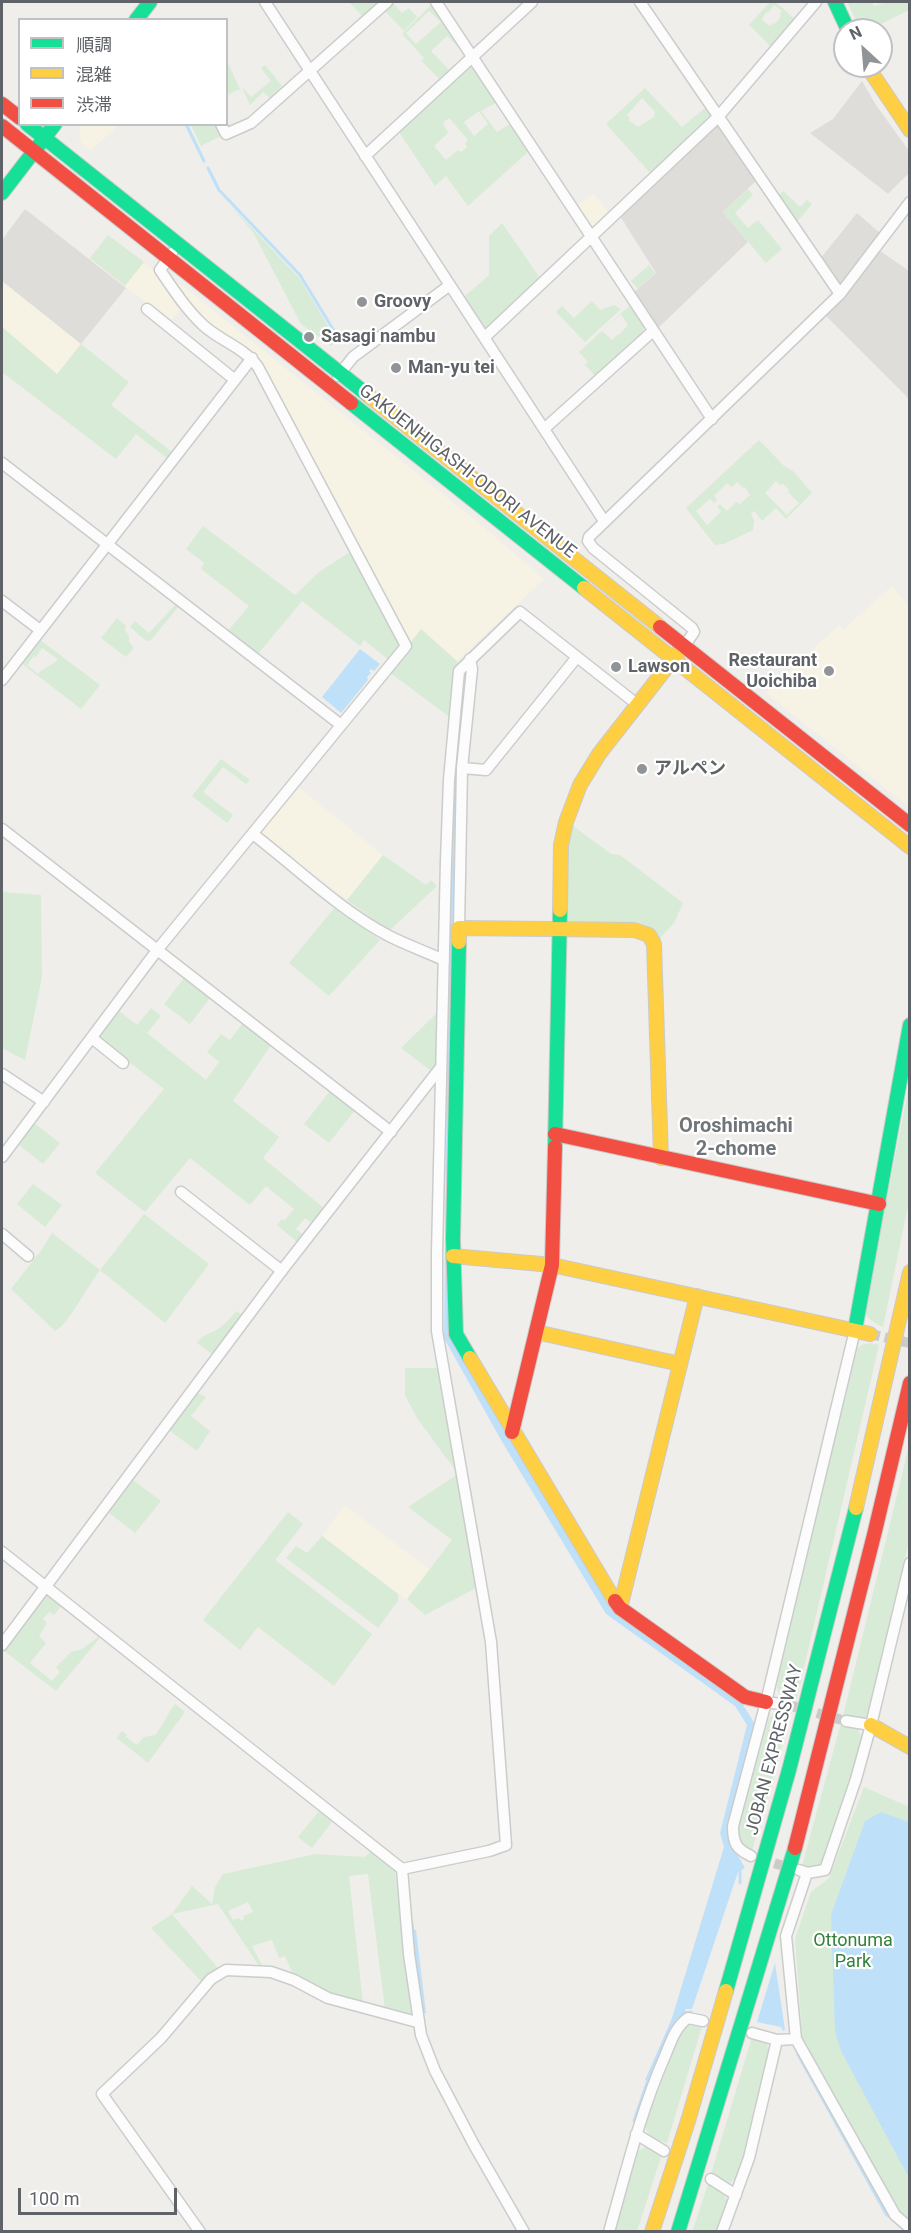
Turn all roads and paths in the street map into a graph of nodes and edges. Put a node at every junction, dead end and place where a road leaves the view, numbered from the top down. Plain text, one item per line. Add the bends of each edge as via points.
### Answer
1 (150, 2) edge
2 (265, 2) edge
3 (387, 2) edge
4 (436, 2) edge
5 (532, 2) edge
6 (640, 2) edge
7 (816, 2) edge
8 (835, 2) edge
9 (138, 18) edge
10 (842, 18) edge
11 (472, 57) junction
12 (309, 70) junction
13 (874, 78) edge
14 (2, 104) edge
15 (18, 116) edge
16 (718, 117) junction
17 (2, 126) edge
18 (29, 126) edge
19 (53, 126) edge
20 (222, 126) edge
21 (909, 130) edge
22 (44, 138) junction
23 (33, 152) junction
24 (365, 156) junction
25 (2, 193) edge
26 (909, 201) edge
27 (591, 237) junction
28 (178, 244) junction
29 (168, 258) junction
30 (450, 285) junction
31 (840, 294) junction
32 (147, 309) dead end
33 (653, 331) junction
34 (484, 338) junction
35 (252, 358) junction
36 (341, 372) junction
37 (235, 380) junction
38 (330, 386) junction
39 (712, 419) junction
40 (544, 429) junction
41 (2, 463) edge
42 (604, 521) junction
43 (106, 544) junction
44 (2, 601) edge
45 (40, 630) junction
46 (685, 645) junction
47 (577, 657) junction
48 (674, 658) junction
49 (470, 659) junction
50 (2, 680) edge
51 (638, 705) junction
52 (341, 725) junction
53 (806, 742) junction
54 (794, 756) junction
55 (462, 768) junction
56 (909, 825) edge
57 (2, 829) edge
58 (254, 834) junction
59 (909, 847) edge
60 (459, 928) junction
61 (558, 928) junction
62 (158, 949) junction
63 (444, 960) junction
64 (909, 1025) edge
65 (92, 1038) junction
66 (123, 1063) dead end
67 (441, 1067) junction
68 (2, 1074) edge
69 (44, 1102) junction
70 (391, 1132) junction
71 (555, 1134) junction
72 (2, 1157) edge
73 (661, 1158) junction
74 (181, 1192) dead end
75 (879, 1204) junction
76 (2, 1234) edge
77 (28, 1256) dead end
78 (453, 1257) junction
79 (552, 1265) junction
80 (282, 1271) junction
81 (909, 1272) edge
82 (697, 1296) junction
83 (855, 1330) junction
84 (536, 1332) junction
85 (870, 1334) tunnel mouth
86 (680, 1364) junction
87 (909, 1383) edge
88 (512, 1432) junction
89 (2, 1552) edge
90 (909, 1563) edge
91 (45, 1587) junction
92 (620, 1608) junction
93 (2, 1645) edge
94 (766, 1702) junction
95 (788, 1705) tunnel mouth
96 (846, 1721) tunnel mouth
97 (871, 1725) junction
98 (909, 1747) edge
99 (751, 1856) tunnel mouth
100 (402, 1869) junction
101 (798, 1873) junction
102 (710, 2021) junction
103 (417, 2022) junction
104 (747, 2030) junction
105 (796, 2038) junction
106 (777, 2040) junction
107 (636, 2134) junction
108 (664, 2151) dead end
109 (711, 2180) dead end
110 (736, 2195) junction
111 (909, 2228) edge
112 (200, 2232) edge
113 (524, 2232) edge
114 (609, 2232) edge
115 (652, 2232) edge
116 (678, 2232) edge
117 (722, 2232) edge

1 - 9 main road
2 - 12 street
3 - 12 street
4 - 11 street
5 - 11 street
6 - 16 street
7 - 16 street
8 - 10 main road
11 - 24 street
11 - 27 street
12 - 20 street via 251,123 226,134
12 - 24 street
13 - 21 main road
14 - 15 main road
16 - 27 street
16 - 31 street
17 - 23 main road, GAKUENHIGASHI-ODORI AVENUE
18 - 22 main road, GAKUENHIGASHI-ODORI AVENUE
19 - 22 main road
22 - 23 main road
22 - 28 main road, GAKUENHIGASHI-ODORI AVENUE
23 - 25 main road
23 - 29 main road, GAKUENHIGASHI-ODORI AVENUE
24 - 30 street
26 - 31 street
27 - 33 street
27 - 34 street
28 - 29 street
28 - 36 main road, GAKUENHIGASHI-ODORI AVENUE
29 - 35 street via 160,270 180,298 204,326
29 - 38 main road, GAKUENHIGASHI-ODORI AVENUE
30 - 34 street
30 - 36 street via 353,357
31 - 39 street
32 - 37 street
33 - 39 street
33 - 40 street
34 - 40 street
35 - 37 street
35 - 52 street via 406,646
36 - 38 street
36 - 46 main road, GAKUENHIGASHI-ODORI AVENUE
37 - 43 street
38 - 48 main road, GAKUENHIGASHI-ODORI AVENUE
39 - 42 street
40 - 42 street
41 - 43 street
42 - 46 street via 588,541 692,628 694,632
43 - 45 street
43 - 52 street
44 - 45 street
45 - 50 street
46 - 48 main road
46 - 53 main road
47 - 49 street via 520,612
47 - 51 street
47 - 55 street via 486,770
48 - 51 main road
48 - 54 main road, GAKUENHIGASHI-ODORI AVENUE
49 - 55 street
49 - 63 street via 459,671 449,780
51 - 61 main road via 589,766 574,793 561,845
52 - 58 street
53 - 54 street
53 - 56 main road
54 - 59 main road, GAKUENHIGASHI-ODORI AVENUE
55 - 60 street
57 - 62 street
58 - 62 street
58 - 63 street via 369,923
60 - 61 main road
60 - 78 main road
61 - 71 main road
61 - 73 main road via 634,930 652,937
62 - 65 street
62 - 70 street
63 - 67 street
64 - 75 main road
65 - 66 street
65 - 69 street
67 - 70 street
67 - 100 street via 437,1331 491,1642 506,1845
68 - 69 street
69 - 72 street
70 - 80 street
71 - 73 main road
71 - 79 main road
73 - 75 main road
74 - 80 street
75 - 83 main road
76 - 77 street
78 - 79 main road
78 - 88 main road via 456,1334
79 - 82 main road
79 - 84 main road
80 - 91 street
81 - 102 main road, JOBAN EXPRESSWAY via 807,1701 762,1866
82 - 83 main road
82 - 86 main road
83 - 85 main road
83 - 94 street
84 - 86 main road
84 - 88 main road
86 - 92 main road
87 - 101 main road
88 - 92 main road
89 - 91 street
90 - 97 street
91 - 93 street
91 - 100 street
92 - 94 main road via 745,1697
94 - 95 street
94 - 99 street via 733,1826 733,1842
96 - 97 street
97 - 98 main road
97 - 101 street via 825,1870
100 - 103 street
101 - 104 main road
101 - 105 street via 786,1936
102 - 107 street via 688,2018 679,2024
102 - 115 main road, JOBAN EXPRESSWAY
103 - 112 street via 328,1998 271,1972 226,1970 211,1979 161,2038 102,2094
103 - 113 street via 435,2071
104 - 106 street
104 - 116 main road
105 - 106 street
105 - 111 street via 895,2215
106 - 110 street via 749,2158
107 - 108 street
107 - 114 street
109 - 110 street
110 - 117 street

